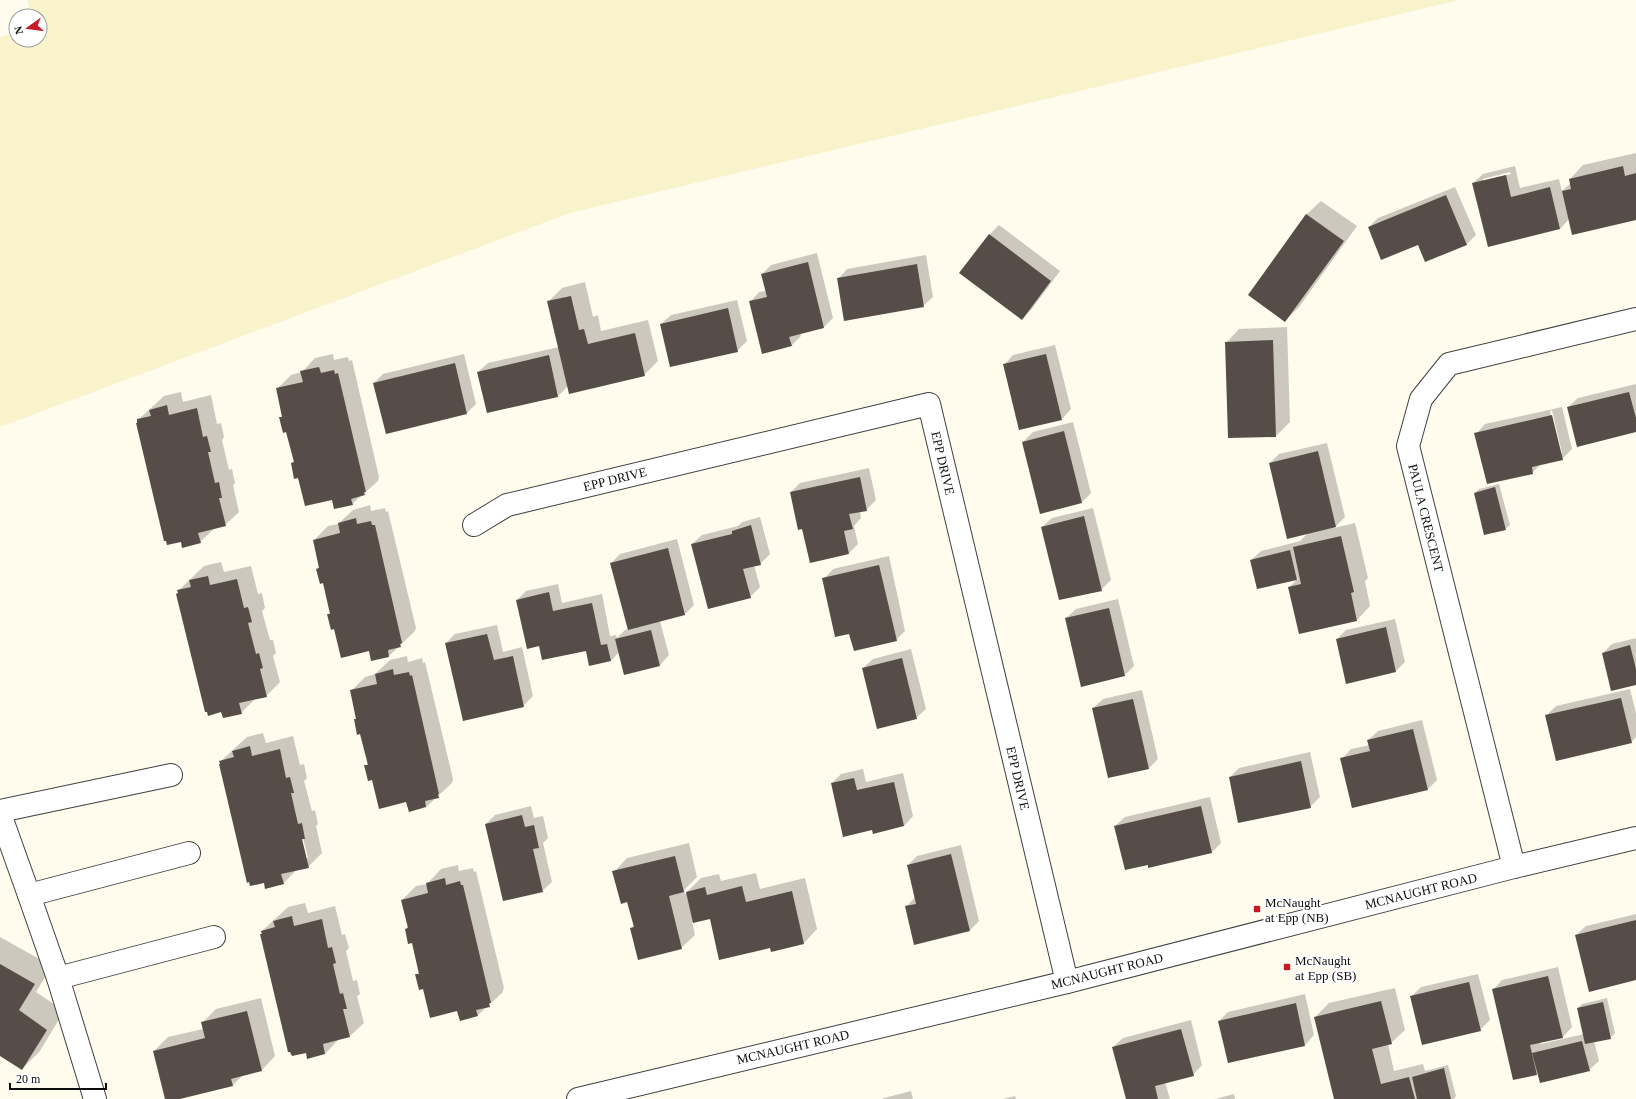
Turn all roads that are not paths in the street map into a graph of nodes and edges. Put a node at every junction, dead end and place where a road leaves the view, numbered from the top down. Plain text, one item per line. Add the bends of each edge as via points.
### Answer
1 (1636, 319) edge
2 (474, 525) dead end
3 (171, 775) dead end
4 (0, 811) edge
5 (0, 814) edge
6 (1636, 838) edge
7 (189, 853) dead end
8 (1514, 867) junction
9 (29, 895) junction
10 (214, 937) dead end
11 (58, 978) junction
12 (1067, 982) junction
13 (95, 1099) edge
14 (578, 1099) edge

1 - 8 street, PAULA CRESCENT via 1449,364 1421,399 1408,446
2 - 12 street, EPP DRIVE via 507,505 929,404
3 - 4 street
5 - 9 street
6 - 8 street, MCNAUGHT ROAD
7 - 9 street
8 - 12 street, MCNAUGHT ROAD
9 - 11 street
10 - 11 street
11 - 13 street
12 - 14 street, MCNAUGHT ROAD

